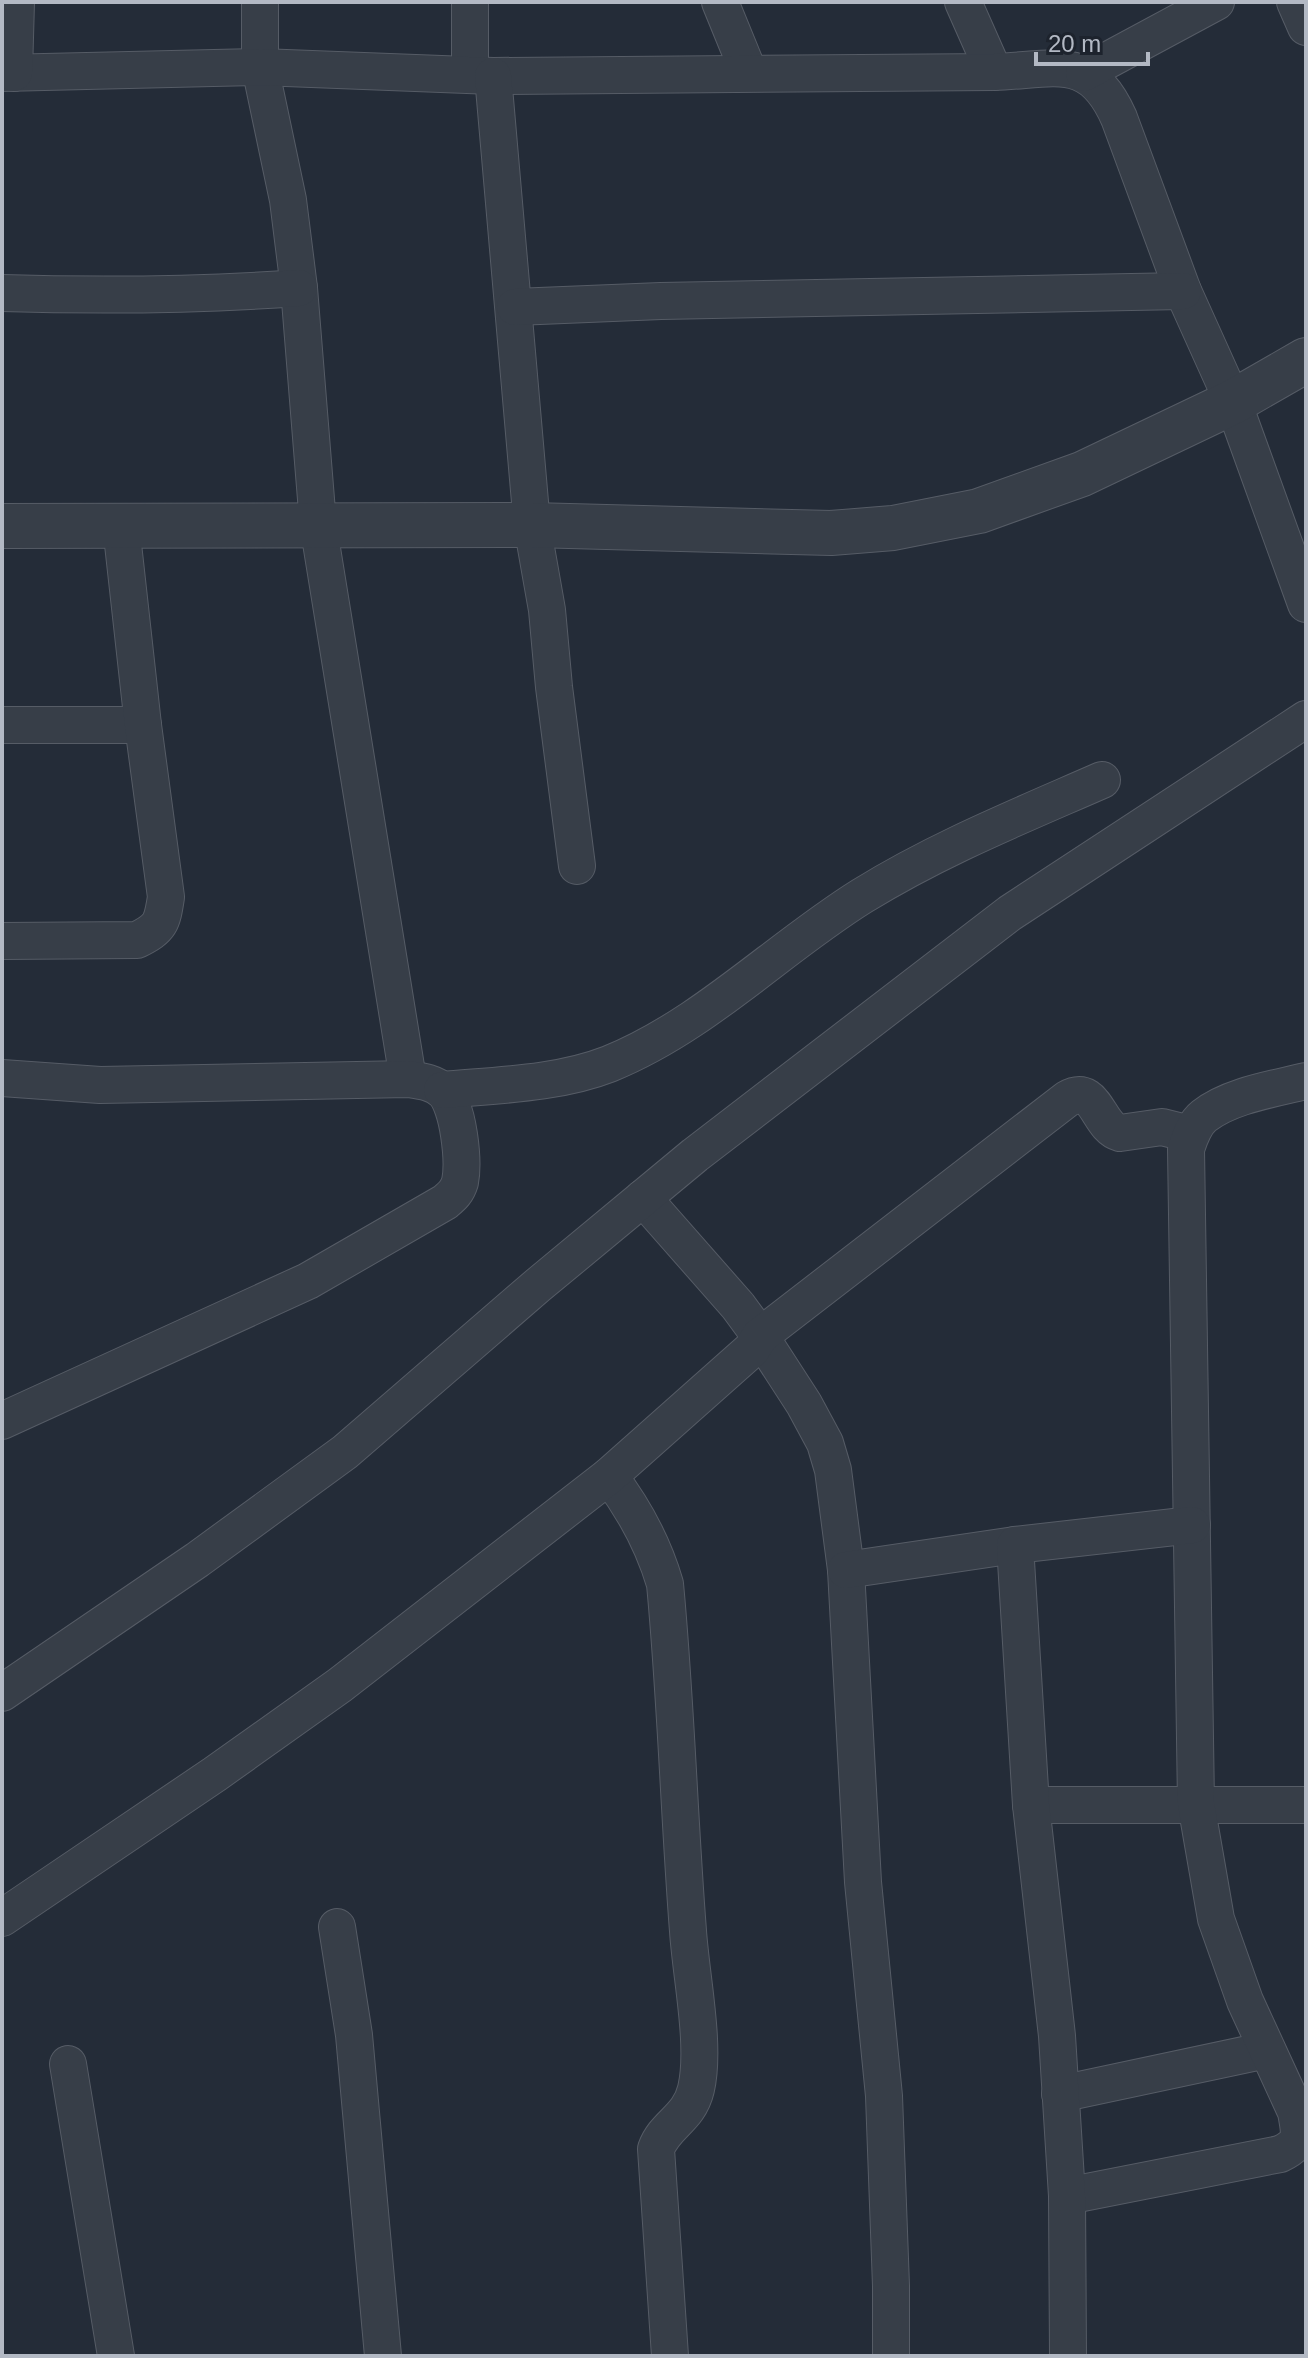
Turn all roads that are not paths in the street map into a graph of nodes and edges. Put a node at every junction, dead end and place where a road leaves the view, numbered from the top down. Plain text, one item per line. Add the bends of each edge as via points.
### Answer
1 (16, 2) edge
2 (260, 2) edge
3 (470, 2) edge
4 (720, 2) edge
5 (963, 2) edge
6 (1216, 2) edge
7 (1295, 2) edge
8 (1306, 27) edge
9 (260, 67) junction
10 (994, 72) junction
11 (8, 73) edge
12 (749, 73) junction
13 (1084, 73) junction
14 (482, 76) junction
15 (299, 288) junction
16 (1183, 291) junction
17 (2, 293) edge
18 (515, 307) junction
19 (1306, 360) edge
20 (1233, 402) junction
21 (318, 524) junction
22 (532, 525) junction
23 (2, 526) edge
24 (121, 526) junction
25 (1306, 604) edge
26 (1306, 719) edge
27 (2, 725) edge
28 (143, 725) junction
29 (1102, 780) dead end
30 (577, 866) dead end
31 (2, 941) edge
32 (2, 1078) edge
33 (408, 1079) junction
34 (1306, 1081) edge
35 (442, 1090) junction
36 (1190, 1134) junction
37 (643, 1198) junction
38 (760, 1336) junction
39 (2, 1421) edge
40 (609, 1476) junction
41 (1192, 1525) junction
42 (1015, 1545) junction
43 (846, 1570) junction
44 (2, 1693) edge
45 (1196, 1804) junction
46 (1031, 1805) junction
47 (1306, 1805) edge
48 (2, 1918) edge
49 (337, 1927) dead end
50 (1267, 2050) junction
51 (68, 2064) dead end
52 (1060, 2094) junction
53 (1067, 2196) junction
54 (662, 2355) edge
55 (116, 2356) edge
56 (383, 2356) edge
57 (891, 2356) edge
58 (1068, 2356) edge

1 - 11 street
2 - 9 street
3 - 14 street
4 - 12 street
5 - 10 street
6 - 13 street
7 - 8 street
9 - 11 street
9 - 14 street
9 - 15 street via 288,200
10 - 12 street
10 - 13 street
12 - 14 street
13 - 16 street via 1109,95
14 - 18 street
15 - 17 street via 106,296
15 - 21 street
16 - 18 street
16 - 20 street
18 - 22 street
19 - 20 street
20 - 22 street via 1082,474 979,511 893,528 831,533
20 - 25 street
21 - 22 street
21 - 24 street
21 - 33 street
22 - 30 street
23 - 24 street
24 - 28 street
26 - 37 street via 1010,913
27 - 28 street
28 - 31 street via 166,897 163,919 155,931 137,940
29 - 35 street via 893,877 703,1010 610,1063 517,1083
32 - 33 street via 100,1085
33 - 35 street
34 - 36 street via 1218,1108 1202,1117
35 - 39 street via 457,1122 461,1168 455,1194 445,1202 308,1281
36 - 38 street via 1162,1127 1114,1131 1094,1102 1073,1096
36 - 41 street via 1186,1149
37 - 38 street
37 - 44 street via 345,1452
38 - 40 street via 752,1349
38 - 43 street via 825,1443
40 - 48 street via 340,1685
40 - 54 street via 644,1527 665,1584 698,2041 696,2088 688,2111 656,2149
41 - 42 street
41 - 45 street
42 - 43 street
42 - 46 street
43 - 57 street via 863,1882 884,2096
45 - 46 street
45 - 47 street
45 - 50 street via 1216,1919
46 - 52 street
49 - 56 street via 354,2035
50 - 52 street
50 - 53 street via 1296,2112 1298,2141 1292,2148
51 - 55 street
52 - 53 street
53 - 58 street

